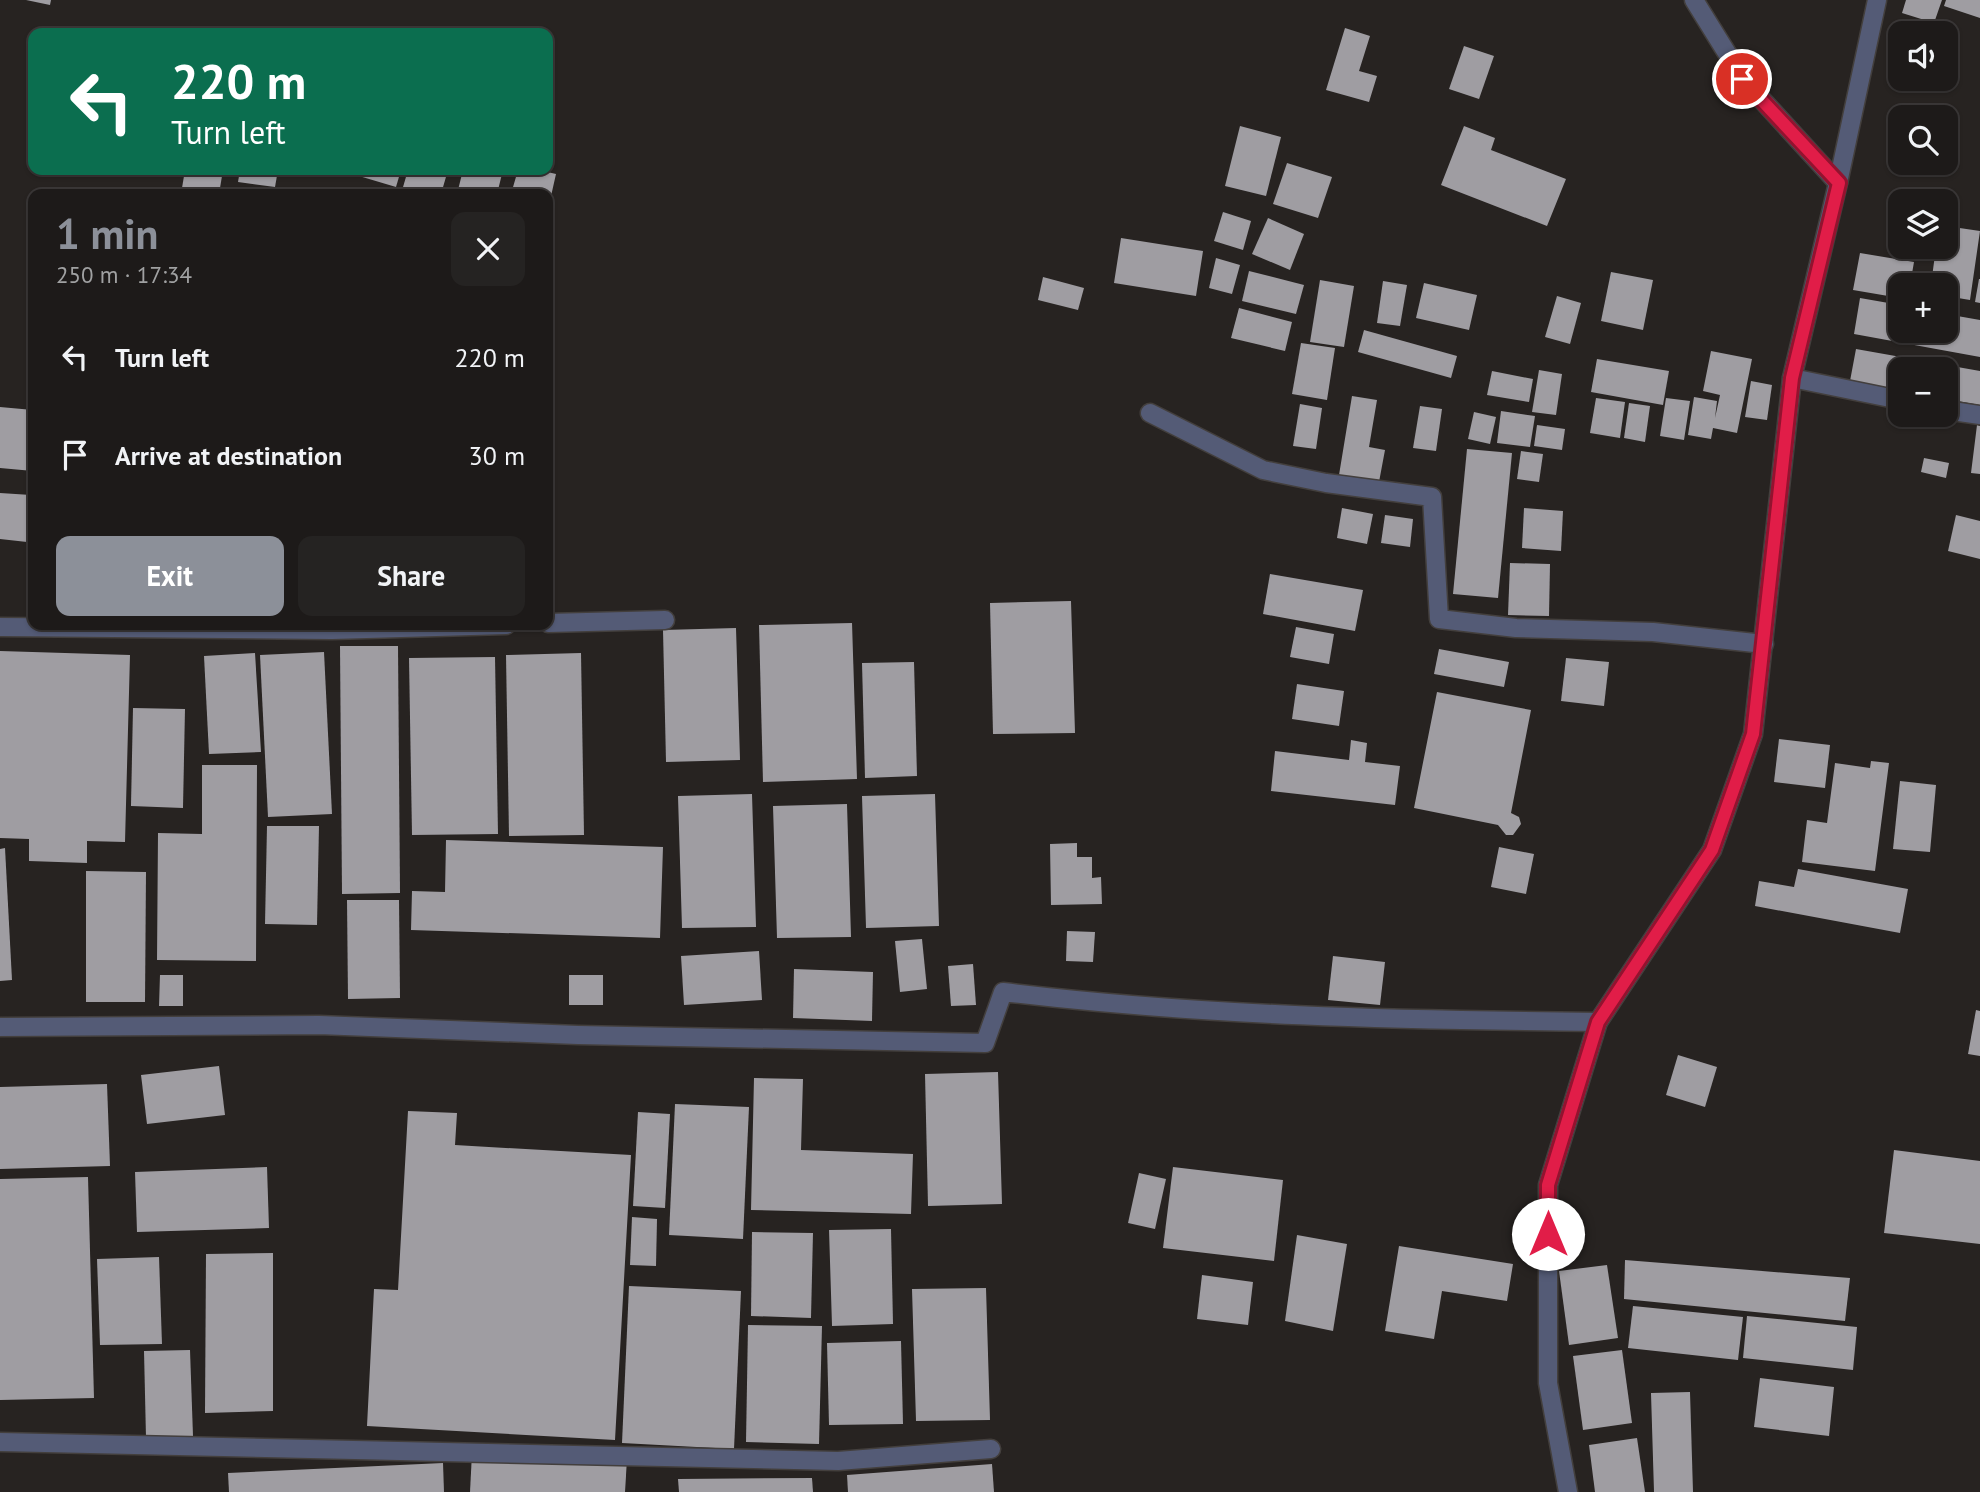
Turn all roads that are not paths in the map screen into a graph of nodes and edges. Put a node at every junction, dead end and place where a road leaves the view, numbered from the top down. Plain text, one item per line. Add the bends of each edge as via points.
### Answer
1 (1694, 0) edge
2 (1877, 0) edge
3 (1839, 183) junction
4 (1792, 378) junction
5 (1888, 398) edge
6 (1958, 412) edge
7 (1150, 413) dead end
8 (1980, 415) edge
9 (664, 620) dead end
10 (553, 623) edge
11 (0, 627) edge
12 (28, 627) edge
13 (1764, 644) junction
14 (1598, 1022) junction
15 (0, 1027) edge
16 (0, 1442) edge
17 (991, 1450) dead end
18 (1568, 1492) edge

1 - 3 street via 1742,79
2 - 3 street
3 - 4 street
4 - 5 street
4 - 13 street
6 - 8 street
7 - 13 street via 1263,470 1432,497 1439,619
9 - 10 street
11 - 12 street
13 - 14 street via 1753,734 1712,850
14 - 15 street via 1432,1021 1003,992 985,1042 319,1025
14 - 18 street via 1548,1185 1548,1383
16 - 17 street via 838,1461

